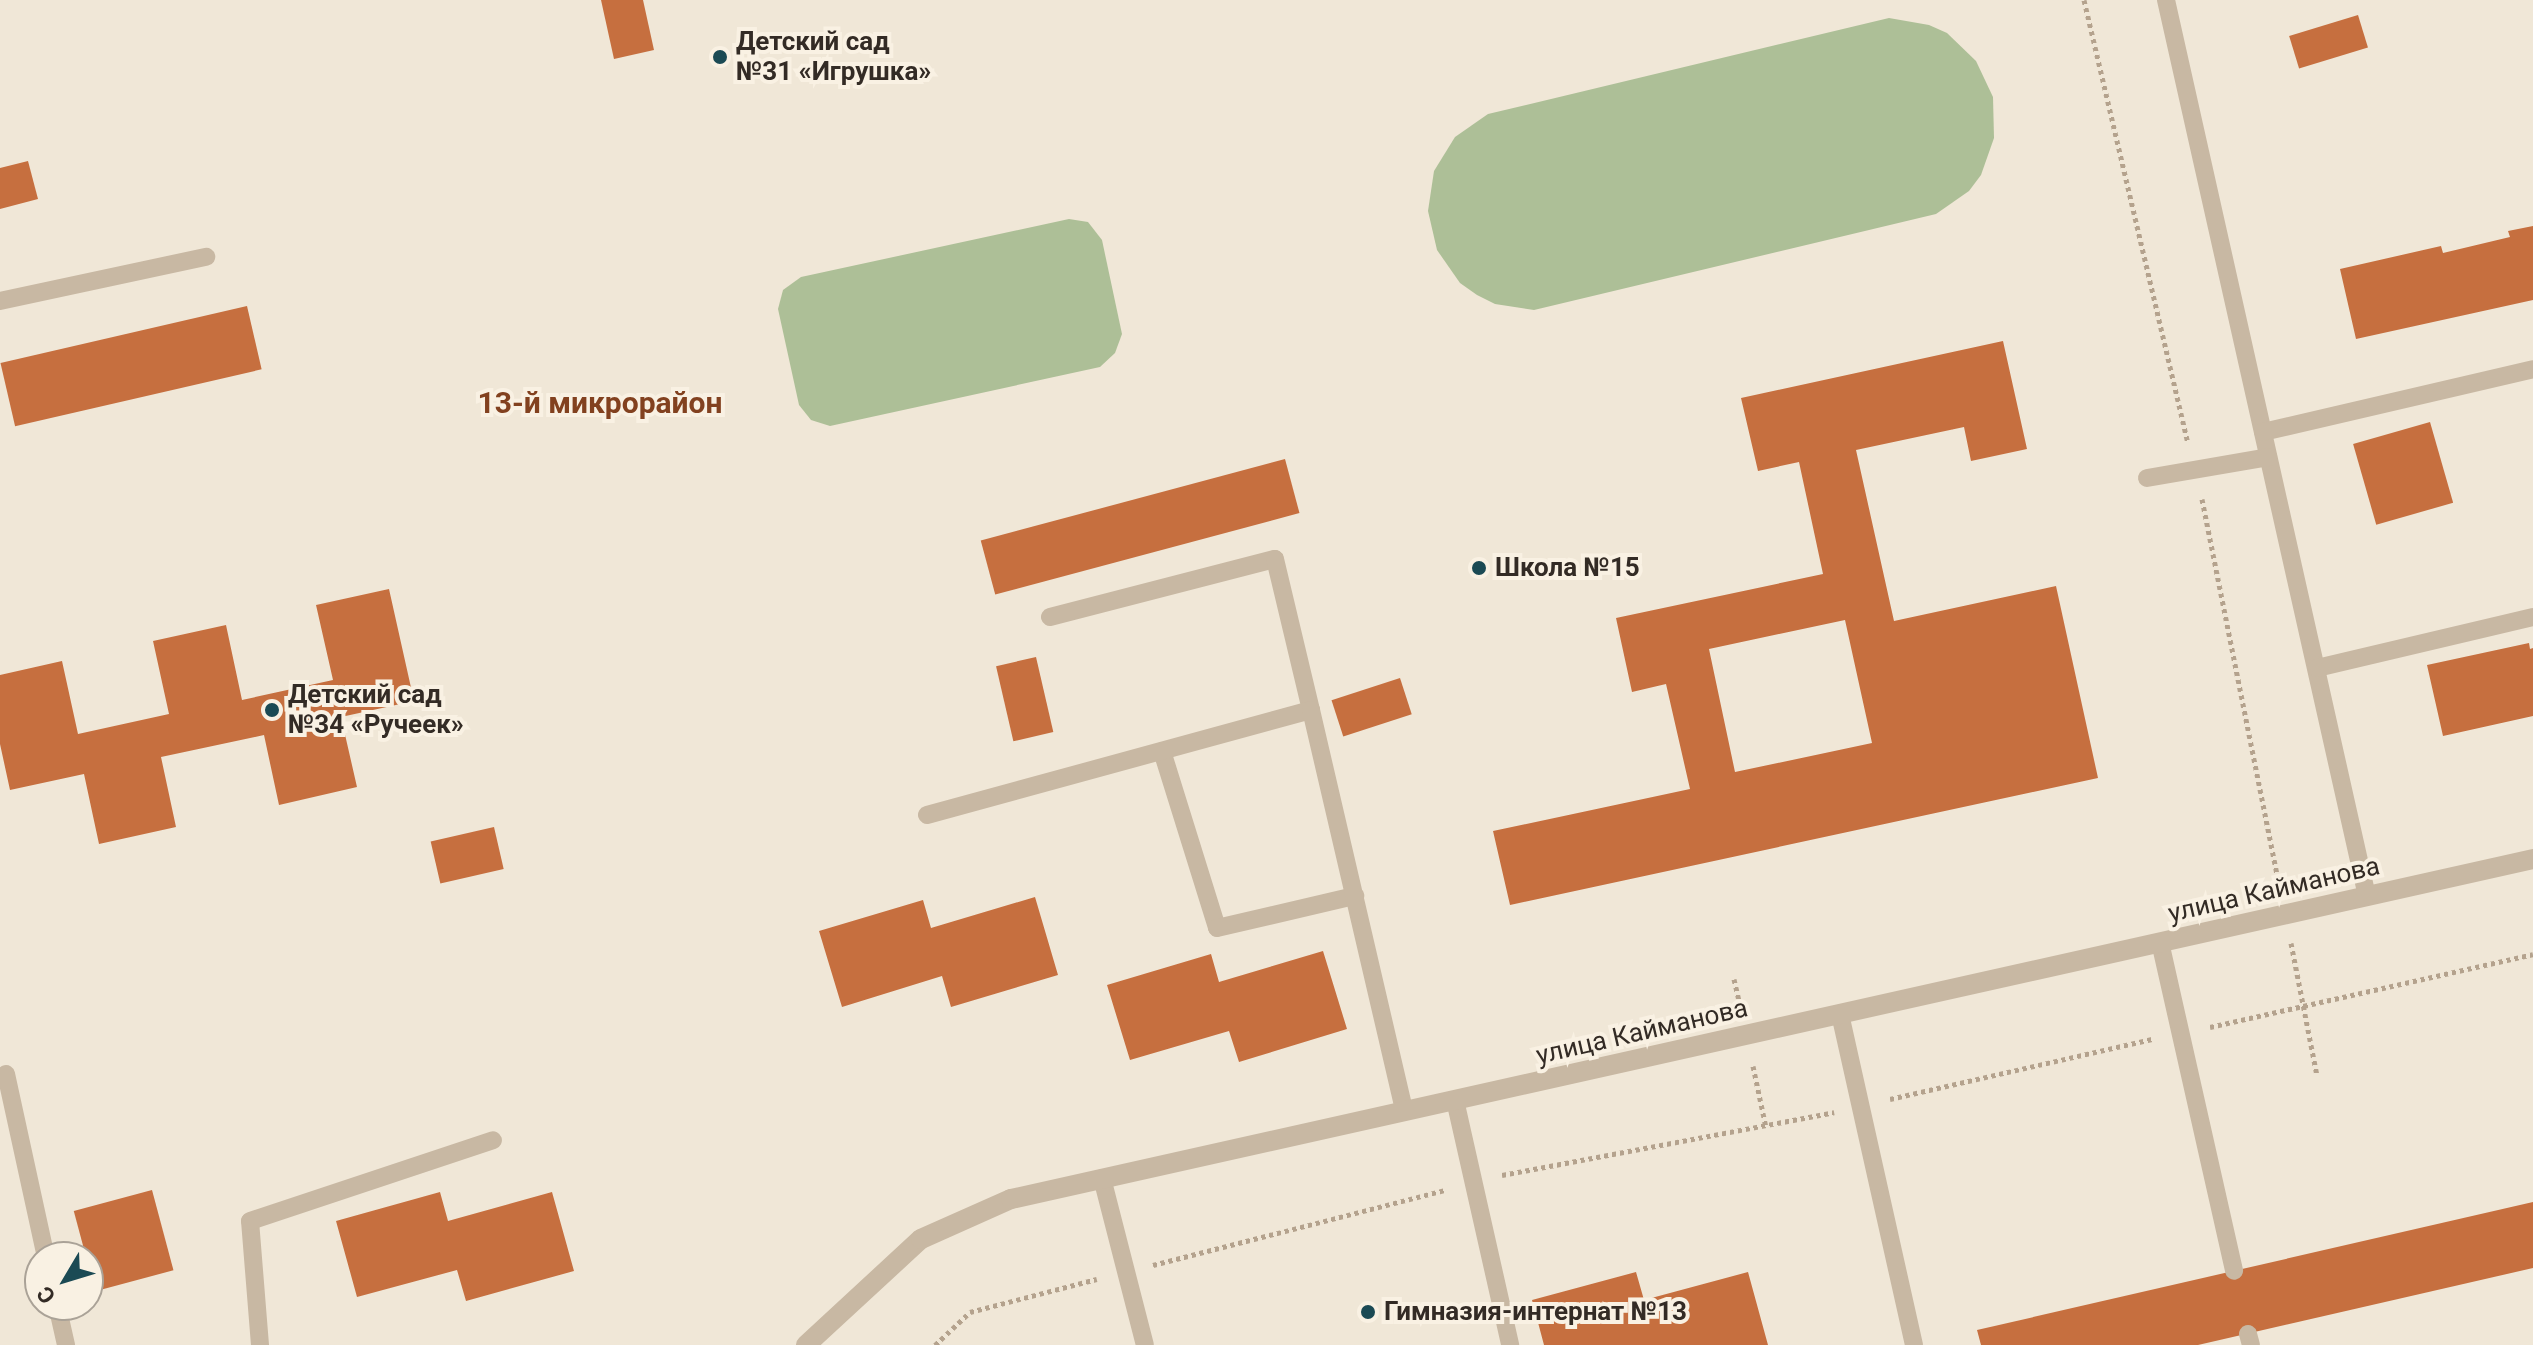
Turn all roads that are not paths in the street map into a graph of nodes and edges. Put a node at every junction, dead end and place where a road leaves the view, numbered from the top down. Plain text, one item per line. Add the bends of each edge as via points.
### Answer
1 (2166, 0) edge
2 (206, 257) dead end
3 (0, 301) edge
4 (2533, 369) edge
5 (2263, 432) junction
6 (2268, 457) junction
7 (2147, 478) dead end
8 (1050, 617) dead end
9 (2533, 617) edge
10 (2317, 668) junction
11 (1311, 710) junction
12 (1162, 751) junction
13 (927, 815) dead end
14 (2533, 859) edge
15 (1355, 896) junction
16 (2367, 896) junction
17 (2160, 942) junction
18 (1840, 1014) junction
19 (6, 1074) dead end
20 (1455, 1100) junction
21 (1404, 1111) junction
22 (493, 1140) dead end
23 (1102, 1178) junction
24 (43, 1241) edge
25 (2234, 1271) dead end
26 (61, 1321) edge
27 (66, 1345) edge
28 (260, 1345) edge
29 (806, 1345) edge
30 (1145, 1345) edge
31 (1510, 1345) edge
32 (1914, 1345) edge

1 - 5 lane
2 - 3 lane
4 - 5 lane
5 - 6 lane
6 - 7 lane
6 - 10 lane
8 - 11 lane via 1275,559
9 - 10 lane
10 - 16 lane
11 - 12 lane
11 - 15 lane
12 - 13 lane
12 - 15 lane via 1217,928
14 - 16 street, улица Кайманова
15 - 21 lane
16 - 17 street, улица Кайманова
17 - 18 street, улица Кайманова
17 - 25 lane
18 - 20 street, улица Кайманова
18 - 32 lane
19 - 24 lane
20 - 21 street, улица Кайманова
20 - 31 lane
21 - 23 street, улица Кайманова
22 - 28 lane via 250,1221
23 - 29 street, улица Кайманова via 1011,1199 921,1239
23 - 30 lane
26 - 27 lane

